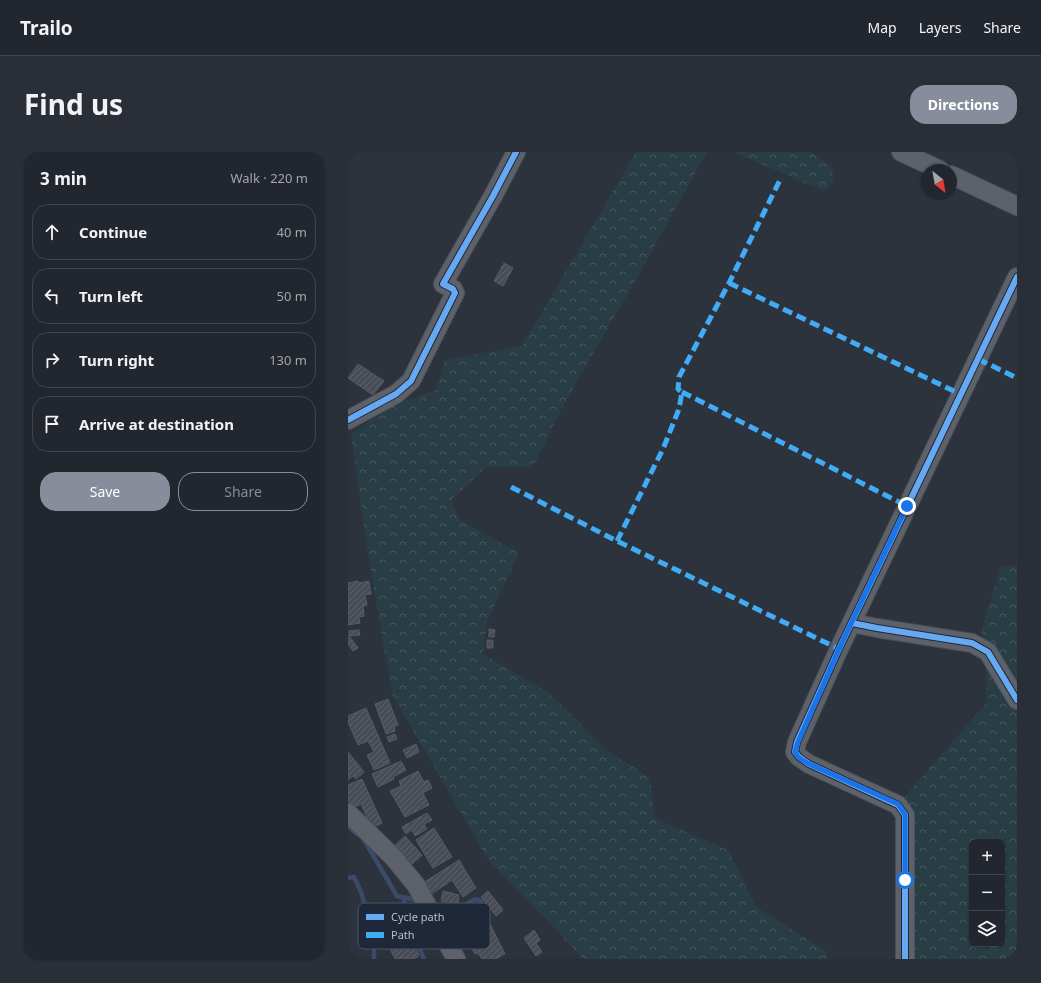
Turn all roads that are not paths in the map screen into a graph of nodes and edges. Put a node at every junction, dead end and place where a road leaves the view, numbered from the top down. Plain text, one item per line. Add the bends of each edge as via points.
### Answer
1 (516, 152) edge
2 (901, 152) edge
3 (927, 164) edge
4 (957, 178) edge
5 (1017, 206) edge
6 (1017, 276) edge
7 (348, 420) edge
8 (852, 622) junction
9 (1017, 700) edge
10 (348, 813) edge
11 (426, 903) edge
12 (451, 949) edge
13 (456, 959) edge
14 (905, 959) edge

1 - 7 street via 443,284 455,293 411,381 396,394
2 - 3 street
4 - 5 street
6 - 8 street
8 - 9 street via 972,643 988,652
8 - 14 street via 795,752 809,764 898,804 905,815
10 - 11 street via 416,884
12 - 13 street

